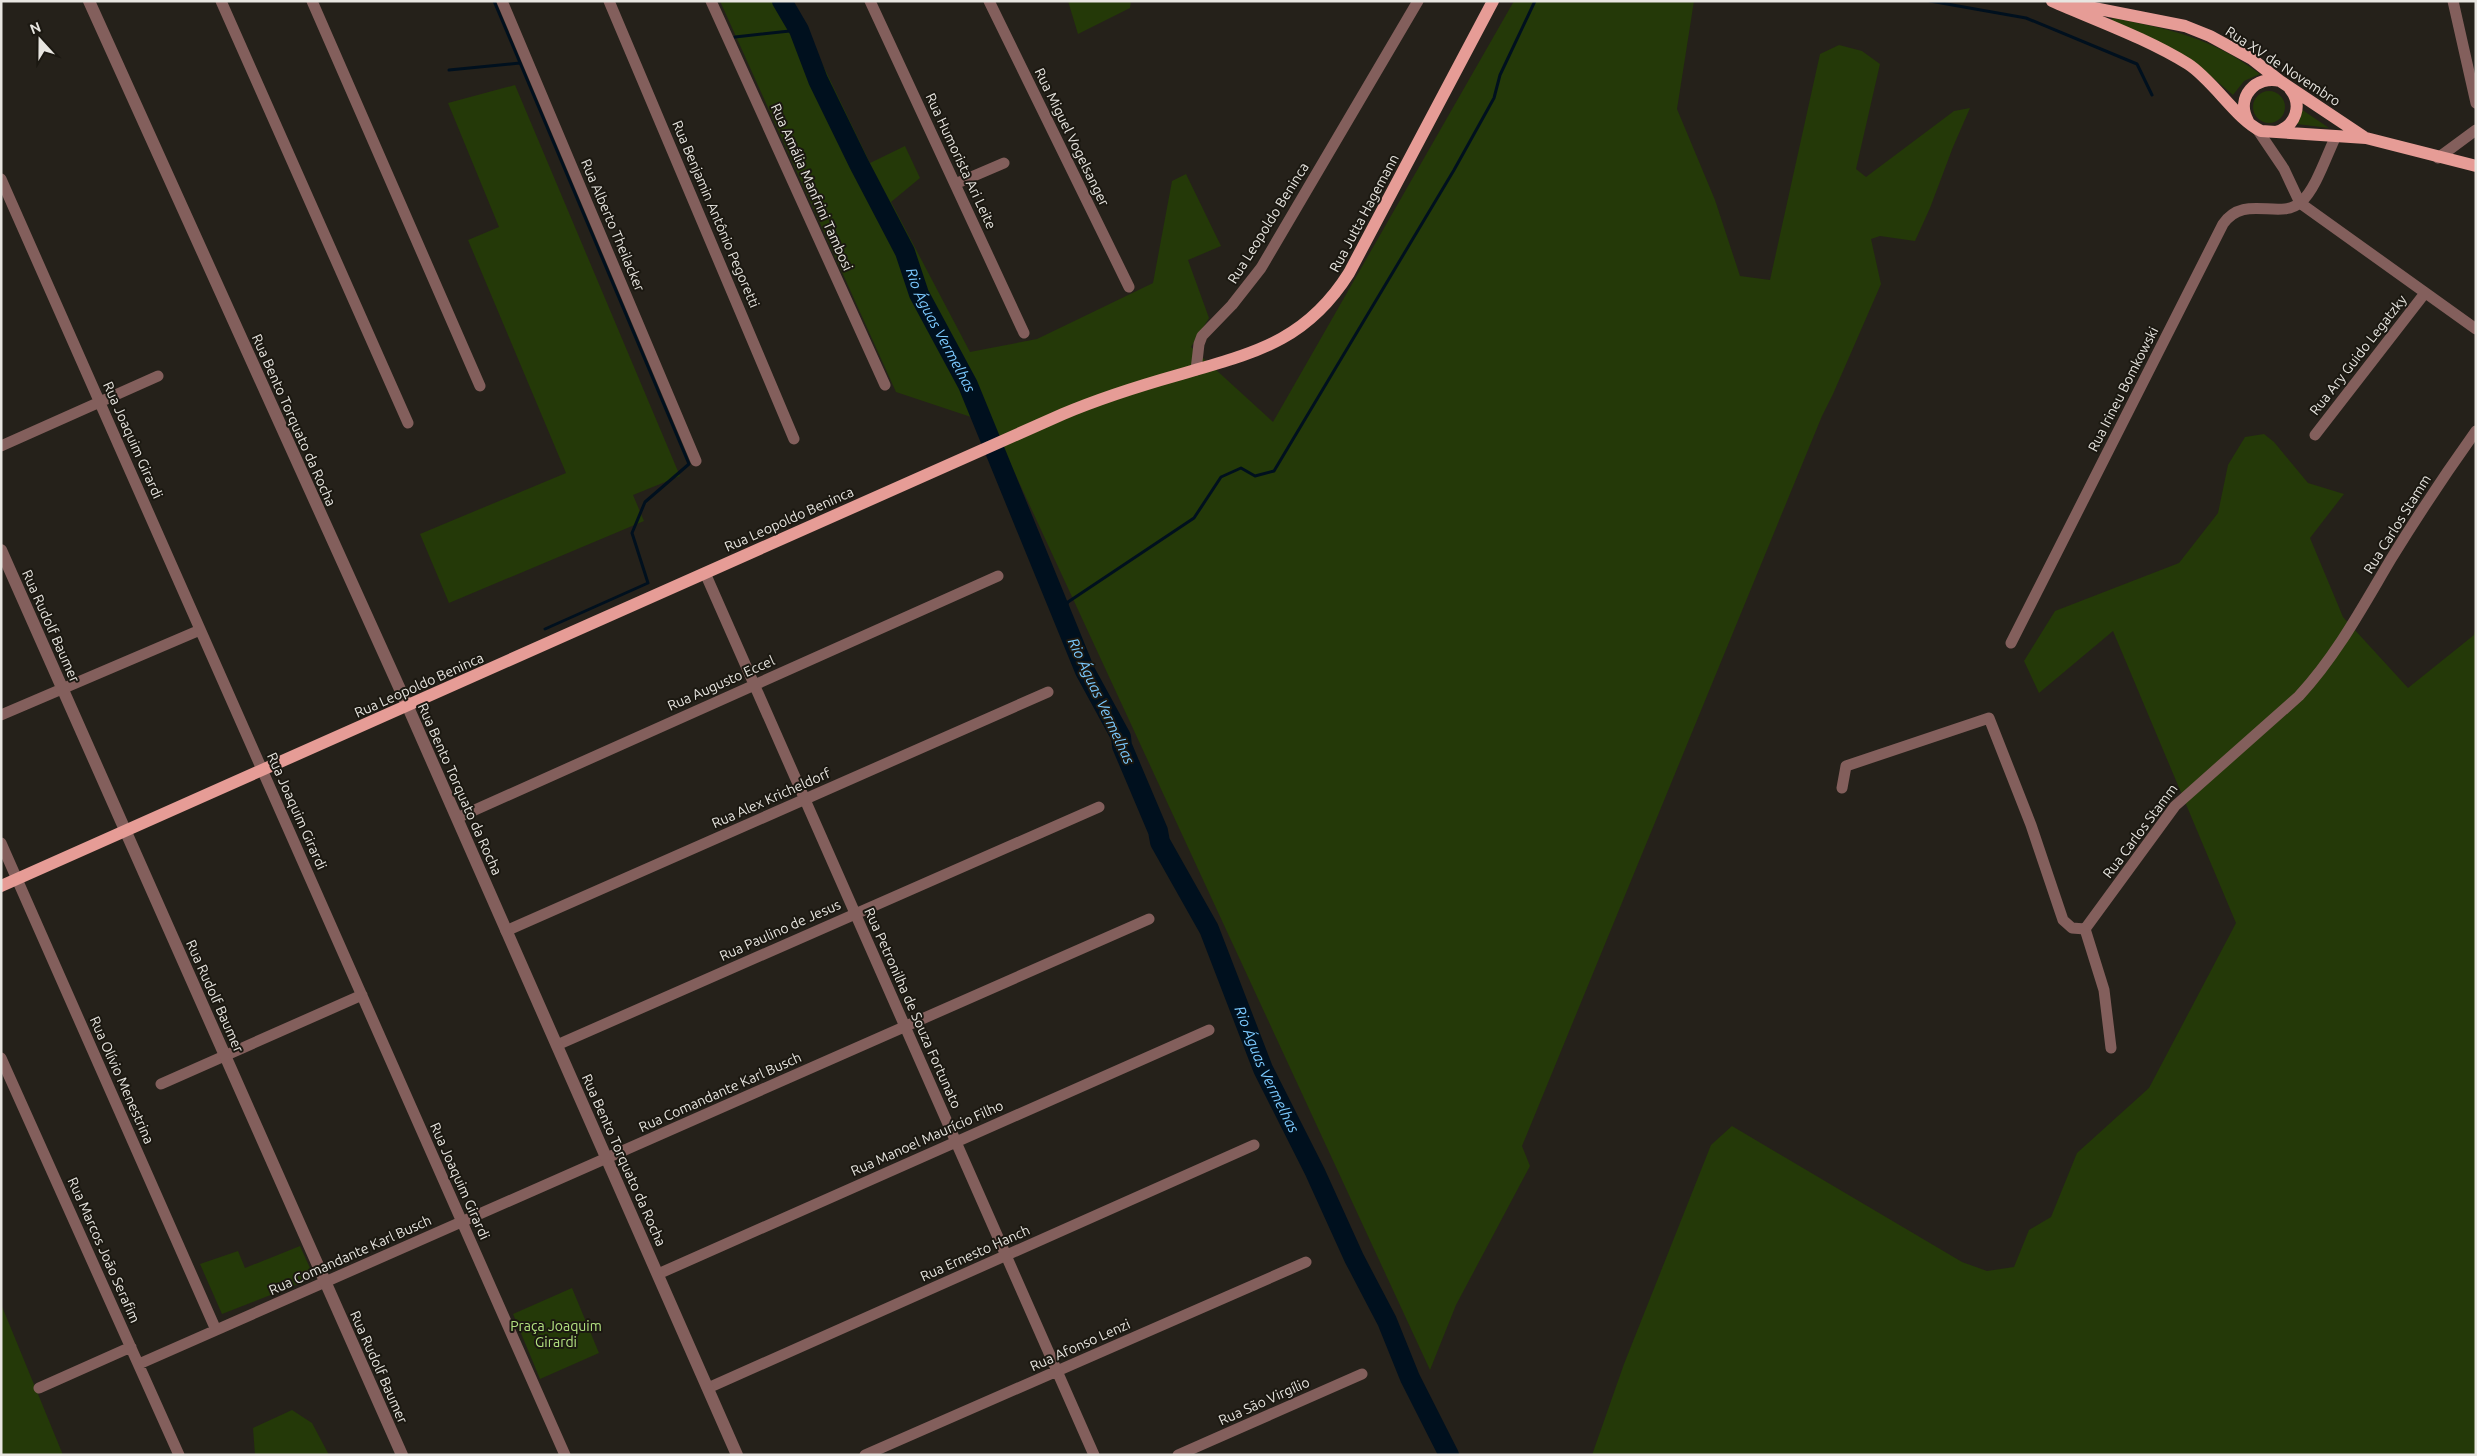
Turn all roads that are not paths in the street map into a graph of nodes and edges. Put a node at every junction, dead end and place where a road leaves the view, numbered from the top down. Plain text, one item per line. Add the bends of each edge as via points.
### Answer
1 (89, 1) edge
2 (221, 1) edge
3 (312, 1) edge
4 (502, 1) edge
5 (610, 1) edge
6 (711, 1) edge
7 (870, 1) edge
8 (989, 1) edge
9 (1418, 1) edge
10 (1493, 1) edge
11 (2052, 1) edge
12 (2063, 1) edge
13 (2452, 1) edge
14 (2284, 83) junction
15 (2476, 103) edge
16 (2253, 126) junction
17 (2476, 130) edge
18 (2273, 132) junction
19 (2336, 136) junction
20 (2366, 138) junction
21 (2438, 158) junction
22 (1004, 162) dead end
23 (2476, 166) edge
24 (1, 179) edge
25 (956, 184) junction
26 (2300, 203) junction
27 (1129, 287) dead end
28 (2425, 293) junction
29 (2476, 329) edge
30 (1024, 333) dead end
31 (1196, 370) junction
32 (158, 376) dead end
33 (885, 385) dead end
34 (480, 386) dead end
35 (100, 402) junction
36 (408, 423) dead end
37 (2476, 431) edge
38 (2315, 435) dead end
39 (794, 438) dead end
40 (1, 446) edge
41 (696, 461) dead end
42 (1, 550) edge
43 (705, 573) junction
44 (998, 576) dead end
45 (200, 630) junction
46 (2011, 643) dead end
47 (754, 685) junction
48 (63, 688) junction
49 (1048, 692) dead end
50 (408, 707) junction
51 (1, 715) edge
52 (262, 770) junction
53 (1842, 788) dead end
54 (805, 799) junction
55 (1098, 807) dead end
56 (457, 818) junction
57 (125, 830) junction
58 (1, 842) edge
59 (17, 878) junction
60 (1, 886) edge
61 (855, 914) junction
62 (1150, 919) dead end
63 (2085, 929) junction
64 (506, 931) junction
65 (362, 995) junction
66 (905, 1027) junction
67 (1209, 1030) dead end
68 (557, 1045) junction
69 (2111, 1048) dead end
70 (225, 1056) junction
71 (1, 1058) edge
72 (161, 1084) dead end
73 (956, 1142) junction
74 (1254, 1145) dead end
75 (606, 1158) junction
76 (462, 1222) junction
77 (1006, 1256) junction
78 (1306, 1262) dead end
79 (658, 1274) junction
80 (325, 1282) junction
81 (216, 1330) junction
82 (131, 1347) junction
83 (139, 1364) junction
84 (1057, 1371) junction
85 (1362, 1374) dead end
86 (40, 1388) dead end
87 (708, 1388) junction
88 (179, 1455) edge
89 (402, 1455) edge
90 (565, 1455) edge
91 (737, 1455) edge
92 (865, 1455) edge
93 (1094, 1455) edge
94 (1178, 1455) edge

1 - 50 street, Rua Bento Torquato da Rocha
2 - 36 street
3 - 34 street
4 - 41 street, Rua Alberto Theilacker
5 - 39 street, Rua Benjamin Antônio Pegoretti
6 - 33 street, Rua Amália Manfrini Tambosi
7 - 25 street, Rua Humorista Ari Leite
8 - 27 street, Rua Miguel Vogelsanger
9 - 31 street, Rua Leopoldo Beninca via 1261,268 1202,336 1198,344
10 - 31 main road, Rua Jutta Hagemann via 1337,293 1313,318 1286,337 1253,353
11 - 16 main road via 2188,64
12 - 14 main road, Rua XV de Novembro via 2185,26 2231,46
13 - 15 street
14 - 16 main road via 2263,81 2249,90 2244,106
14 - 18 main road via 2296,99 2295,115 2285,128
14 - 20 main road, Rua XV de Novembro
16 - 18 main road, Rua XV de Novembro
16 - 26 street via 2284,169
17 - 21 street
18 - 19 main road, Rua XV de Novembro
19 - 20 main road, Rua XV de Novembro
19 - 26 street
20 - 21 main road, Rua XV de Novembro
21 - 23 main road, Rua XV de Novembro
22 - 25 street
24 - 35 street, Rua Joaquim Girardi
25 - 30 street, Rua Humorista Ari Leite
26 - 28 street
26 - 46 street, Rua Irineu Bomkowski via 2285,208 2240,210 2223,224
28 - 29 street
28 - 38 street, Rua Ary Guido Legatzky
31 - 43 main road, Rua Leopoldo Beninca via 1095,401
32 - 35 street
35 - 40 street
35 - 45 street, Rua Joaquim Girardi
37 - 63 street, Rua Carlos Stamm via 2437,486 2314,680 2175,806
42 - 48 street, Rua Rudolf Baumer
43 - 47 street, Rua Petronilha de Souza Fortunato
43 - 50 main road, Rua Leopoldo Beninca
44 - 47 street, Rua Augusto Eccel
45 - 48 street
45 - 52 street, Rua Joaquim Girardi
47 - 54 street, Rua Petronilha de Souza Fortunato
47 - 56 street, Rua Augusto Eccel
48 - 51 street
48 - 57 street, Rua Rudolf Baumer
49 - 54 street, Rua Alex Kricheldorf
50 - 52 main road, Rua Leopoldo Beninca
50 - 56 street, Rua Bento Torquato da Rocha
52 - 57 main road, Rua Leopoldo Beninca
52 - 65 street, Rua Joaquim Girardi
53 - 63 street via 1846,766 1989,718 2018,788 2063,920 2072,928
54 - 61 street, Rua Petronilha de Souza Fortunato
54 - 64 street, Rua Alex Kricheldorf
55 - 61 street, Rua Paulino de Jesus
56 - 64 street, Rua Bento Torquato da Rocha
57 - 59 main road, Rua Leopoldo Beninca
57 - 70 street, Rua Rudolf Baumer
58 - 59 street, Rua Olívio Menestrina
59 - 60 main road, Rua Leopoldo Beninca
59 - 81 street, Rua Olívio Menestrina
61 - 66 street, Rua Petronilha de Souza Fortunato
61 - 68 street, Rua Paulino de Jesus
62 - 66 street, Rua Comandante Karl Busch
63 - 69 street via 2104,990
64 - 68 street, Rua Bento Torquato da Rocha
65 - 70 street
65 - 76 street, Rua Joaquim Girardi
66 - 73 street, Rua Petronilha de Souza Fortunato
66 - 75 street, Rua Comandante Karl Busch
67 - 73 street, Rua Manoel Maurício Filho
68 - 75 street, Rua Bento Torquato da Rocha
70 - 72 street
70 - 80 street, Rua Rudolf Baumer
71 - 82 street, Rua Marcos João Serafim
73 - 77 street, Rua Petronilha de Souza Fortunato
73 - 79 street, Rua Manoel Maurício Filho
74 - 77 street, Rua Ernesto Hanch
75 - 76 street, Rua Comandante Karl Busch
75 - 79 street, Rua Bento Torquato da Rocha
76 - 80 street, Rua Comandante Karl Busch
76 - 90 street, Rua Joaquim Girardi
77 - 84 street, Rua Petronilha de Souza Fortunato
77 - 87 street, Rua Ernesto Hanch
78 - 84 street, Rua Afonso Lenzi
79 - 87 street, Rua Bento Torquato da Rocha
80 - 81 street, Rua Comandante Karl Busch
80 - 89 street, Rua Rudolf Baumer
81 - 83 street, Rua Comandante Karl Busch
82 - 83 street, Rua Marcos João Serafim
82 - 86 street
83 - 88 street, Rua Marcos João Serafim
84 - 92 street, Rua Afonso Lenzi
84 - 93 street, Rua Petronilha de Souza Fortunato
85 - 94 street, Rua São Virgílio
87 - 91 street, Rua Bento Torquato da Rocha

